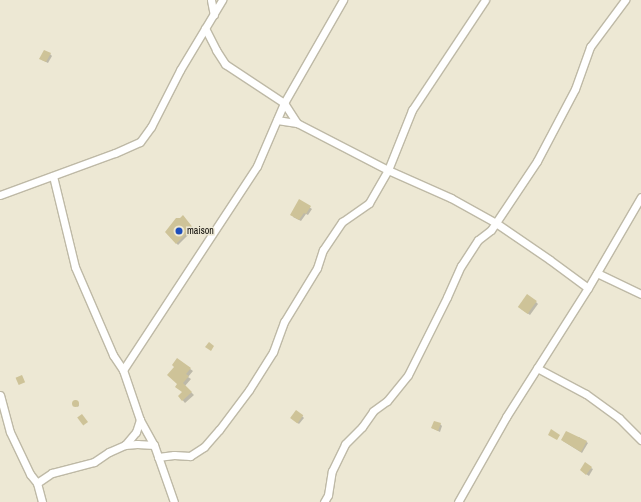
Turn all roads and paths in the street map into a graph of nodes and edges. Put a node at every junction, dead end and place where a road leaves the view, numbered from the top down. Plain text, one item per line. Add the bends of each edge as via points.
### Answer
1 (211, 0) edge
2 (222, 0) edge
3 (343, 0) edge
4 (485, 0) edge
5 (625, 0) edge
6 (214, 15) junction
7 (205, 28) junction
8 (284, 104) junction
9 (277, 120) junction
10 (297, 123) junction
11 (388, 170) junction
12 (52, 176) junction
13 (0, 195) edge
14 (641, 196) edge
15 (496, 223) junction
16 (597, 273) junction
17 (588, 288) junction
18 (641, 294) edge
19 (537, 368) junction
20 (123, 370) junction
21 (0, 395) edge
22 (140, 420) junction
23 (641, 440) edge
24 (154, 445) junction
25 (125, 446) junction
26 (158, 457) junction
27 (37, 483) junction
28 (42, 502) edge
29 (174, 502) edge
30 (324, 502) edge
31 (458, 502) edge

1 - 6 street
2 - 6 street
3 - 8 street
4 - 11 street via 412,110
5 - 15 street via 590,47 575,89 541,155
6 - 7 street
7 - 8 street via 225,64
7 - 12 street via 151,127 140,142
8 - 9 street
8 - 10 street
9 - 10 street
9 - 20 street via 257,166
10 - 11 street
11 - 15 street via 451,198
11 - 26 street via 369,203 342,222 323,250 317,268 284,322 272,352 249,390 219,430 204,447 190,456
12 - 13 street
12 - 20 street via 75,267 112,356
14 - 16 street
15 - 17 street
15 - 30 street via 478,240 461,266 408,375 388,401 373,411 345,444 332,471 328,495
16 - 17 street
16 - 18 street
17 - 19 street
19 - 23 street via 586,394 619,418
19 - 31 street
20 - 22 street
21 - 27 street via 10,432
22 - 24 street
22 - 25 street via 136,432
24 - 25 street
24 - 26 street
25 - 27 street via 109,452 94,462 52,473
26 - 29 street
27 - 28 street

